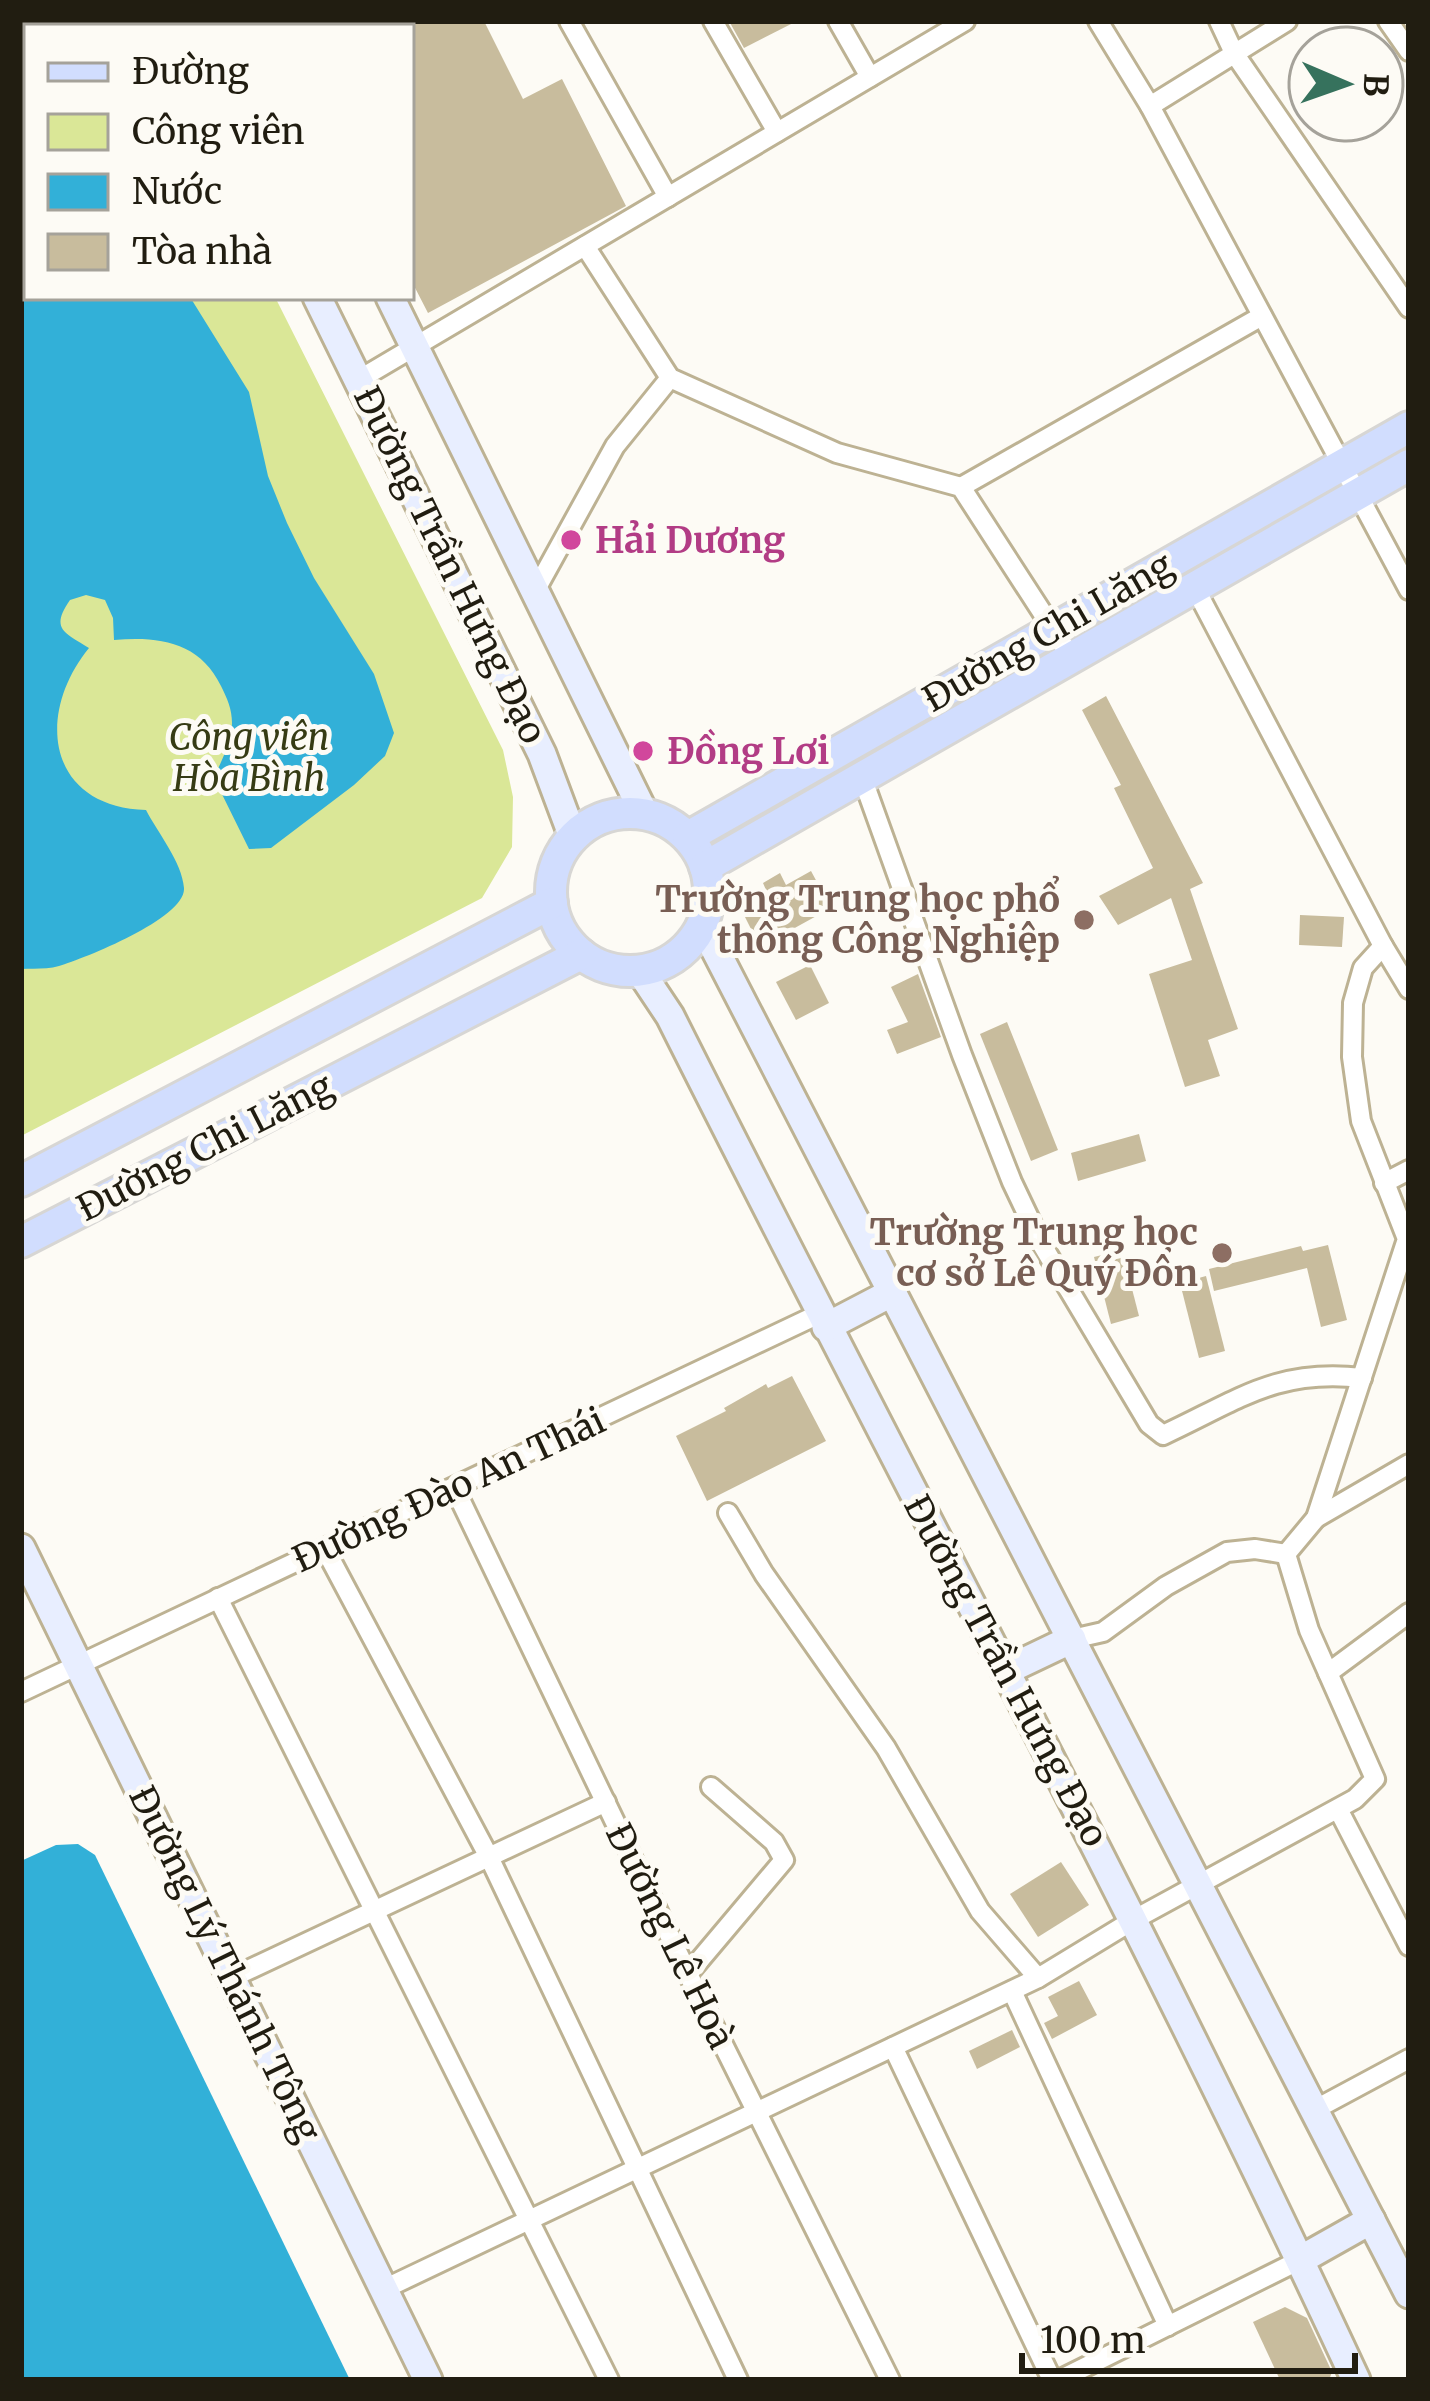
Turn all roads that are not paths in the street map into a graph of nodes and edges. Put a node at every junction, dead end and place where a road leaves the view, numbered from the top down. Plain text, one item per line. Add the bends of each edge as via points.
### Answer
1 (568, 21) edge
2 (713, 21) edge
3 (838, 21) edge
4 (965, 21) edge
5 (1098, 21) edge
6 (1219, 21) edge
7 (1286, 21) edge
8 (1388, 21) edge
9 (1409, 50) edge
10 (1234, 52) junction
11 (870, 77) junction
12 (1150, 106) junction
13 (777, 132) junction
14 (668, 196) junction
15 (585, 245) junction
16 (319, 300) edge
17 (392, 300) edge
18 (1409, 308) edge
19 (1262, 316) junction
20 (415, 346) junction
21 (670, 378) junction
22 (360, 379) junction
23 (1409, 427) edge
24 (1342, 465) junction
25 (1409, 465) edge
26 (961, 488) junction
27 (1358, 493) junction
28 (1194, 586) junction
29 (1409, 590) edge
30 (534, 593) junction
31 (1053, 629) junction
32 (1071, 657) junction
33 (862, 777) junction
34 (644, 813) junction
35 (573, 837) junction
36 (688, 837) junction
37 (705, 867) junction
38 (552, 903) junction
39 (702, 924) junction
40 (1383, 946) junction
41 (581, 954) junction
42 (640, 970) junction
43 (1409, 989) edge
44 (1409, 1170) edge
45 (21, 1181) edge
46 (1384, 1183) junction
47 (1408, 1241) edge
48 (21, 1242) edge
49 (893, 1292) junction
50 (822, 1321) junction
51 (1362, 1378) junction
52 (1409, 1464) edge
53 (455, 1489) junction
54 (728, 1513) dead end
55 (1316, 1518) junction
56 (21, 1548) edge
57 (325, 1549) junction
58 (1286, 1554) junction
59 (218, 1598) junction
60 (1409, 1613) edge
61 (1072, 1639) junction
62 (77, 1663) junction
63 (1005, 1670) junction
64 (1328, 1673) junction
65 (21, 1692) edge
66 (711, 1786) dead end
67 (606, 1802) junction
68 (1338, 1809) junction
69 (489, 1857) junction
70 (1198, 1885) junction
71 (377, 1910) junction
72 (1135, 1919) junction
73 (1409, 1946) edge
74 (688, 1974) junction
75 (231, 1978) junction
76 (1038, 1978) junction
77 (1012, 1991) junction
78 (893, 2048) junction
79 (1409, 2059) edge
80 (1314, 2110) junction
81 (757, 2112) junction
82 (638, 2169) junction
83 (530, 2220) junction
84 (1371, 2220) junction
85 (1300, 2260) junction
86 (384, 2290) junction
87 (1409, 2294) edge
88 (1168, 2326) junction
89 (428, 2380) edge
90 (609, 2380) edge
91 (738, 2380) edge
92 (890, 2380) edge
93 (1056, 2380) edge
94 (1356, 2380) edge

1 - 14 street
2 - 13 street
3 - 11 street
4 - 11 street
5 - 12 street
6 - 10 street
7 - 10 street
8 - 9 street
10 - 12 street
10 - 18 street
11 - 13 street
12 - 19 street
13 - 14 street
14 - 15 street
15 - 20 street
15 - 21 street
16 - 22 main road, Đường Trần Hưng Đạo
17 - 20 main road, Đường Trần Hưng Đạo
19 - 24 street
19 - 26 street
20 - 22 street
20 - 30 main road, Đường Trần Hưng Đạo
21 - 26 street via 837,453
21 - 30 street via 615,446
22 - 35 main road, Đường Trần Hưng Đạo via 542,754
23 - 24 main road, Đường Chi Lăng
24 - 27 street
24 - 31 main road, Đường Chi Lăng
25 - 27 main road, Đường Chi Lăng
26 - 31 street
27 - 28 main road, Đường Chi Lăng
27 - 29 street
28 - 32 main road, Đường Chi Lăng
28 - 40 street
30 - 34 main road, Đường Trần Hưng Đạo
31 - 32 street
31 - 36 main road, Đường Chi Lăng
32 - 33 main road, Đường Chi Lăng
33 - 37 main road, Đường Chi Lăng
33 - 51 street via 1012,1183 1149,1424 1163,1435 1254,1388 1308,1376
34 - 35 main road via 605,816
34 - 36 main road
35 - 38 main road via 555,867
36 - 37 main road
37 - 39 main road
38 - 41 main road
38 - 45 main road, Đường Chi Lăng
39 - 42 main road via 677,956
39 - 49 main road, Đường Trần Hưng Đạo
40 - 43 street
40 - 46 street via 1363,968 1353,1003 1352,1057 1361,1120
41 - 42 main road via 609,968
41 - 48 main road, Đường Chi Lăng
42 - 50 main road, Đường Trần Hưng Đạo
44 - 46 street
46 - 47 street
47 - 51 street
49 - 50 main road
49 - 61 main road, Đường Trần Hưng Đạo
50 - 53 street, Đường Đào An Thái
50 - 63 main road, Đường Trần Hưng Đạo
51 - 55 street
52 - 55 street
53 - 57 street, Đường Đào An Thái
53 - 67 street, Đường Lê Hoà
54 - 76 street via 886,1748 980,1911
55 - 58 street
56 - 62 main road, Đường Lý Thánh Tông
57 - 59 street, Đường Đào An Thái
57 - 69 street
58 - 61 street via 1227,1552 1103,1632
58 - 64 street
59 - 62 street, Đường Đào An Thái
59 - 71 street
60 - 64 street
61 - 63 main road
61 - 70 main road, Đường Trần Hưng Đạo
62 - 65 street, Đường Đào An Thái
62 - 75 main road, Đường Lý Thánh Tông
63 - 72 main road, Đường Trần Hưng Đạo
64 - 68 street via 1375,1779
66 - 74 street via 784,1860
67 - 69 street
67 - 74 street, Đường Lê Hoà
68 - 70 street
68 - 73 street
69 - 71 street
69 - 82 street
70 - 72 street
70 - 80 main road, Đường Trần Hưng Đạo
71 - 75 street
71 - 83 street
72 - 76 street
72 - 85 main road, Đường Trần Hưng Đạo
74 - 81 street, Đường Lê Hoà
75 - 86 main road, Đường Lý Thánh Tông
76 - 77 street
77 - 78 street
77 - 88 street
78 - 81 street
78 - 93 street
79 - 80 street
80 - 84 main road, Đường Trần Hưng Đạo
81 - 82 street
81 - 92 street, Đường Lê Hoà
82 - 83 street
82 - 91 street
83 - 86 street
83 - 90 street
84 - 85 main road
84 - 87 main road, Đường Trần Hưng Đạo
85 - 88 street
85 - 94 main road, Đường Trần Hưng Đạo
86 - 89 main road, Đường Lý Thánh Tông
88 - 93 street

